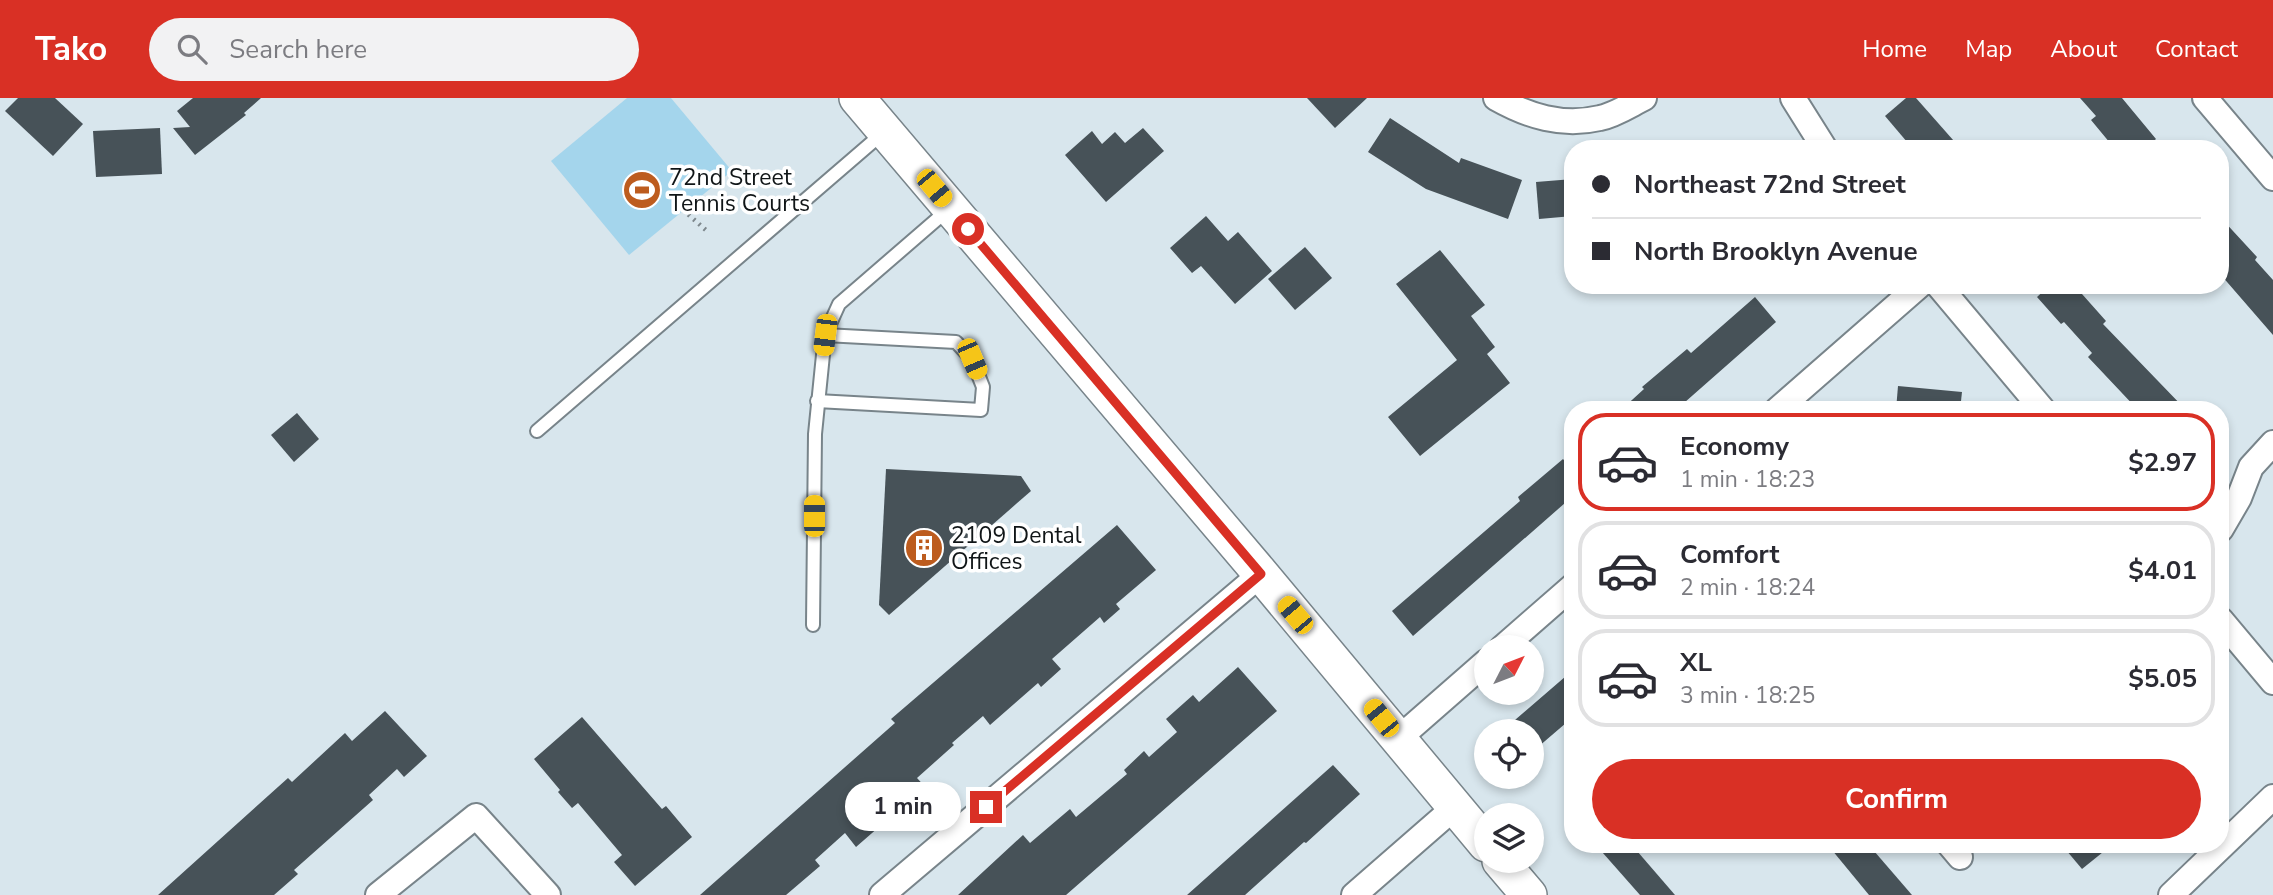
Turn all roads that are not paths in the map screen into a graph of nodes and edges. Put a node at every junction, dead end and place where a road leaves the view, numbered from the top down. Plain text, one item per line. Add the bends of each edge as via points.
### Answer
1 (857, 98) edge
2 (1496, 98) edge
3 (1644, 98) edge
4 (1793, 98) edge
5 (2205, 98) edge
6 (885, 131) junction
7 (1819, 140) edge
8 (2273, 178) edge
9 (950, 208) junction
10 (1910, 294) edge
11 (1946, 294) edge
12 (825, 335) junction
13 (817, 401) junction
14 (1787, 401) edge
15 (2035, 401) edge
16 (537, 432) dead end
17 (2273, 443) edge
18 (2229, 515) edge
19 (1261, 574) junction
20 (1564, 594) edge
21 (813, 625) dead end
22 (2229, 630) edge
23 (1517, 635) edge
24 (1474, 672) edge
25 (2273, 682) edge
26 (1398, 739) junction
27 (2273, 797) edge
28 (1455, 807) junction
29 (1474, 830) edge
30 (2229, 839) edge
31 (2215, 853) edge
32 (1510, 873) edge
33 (378, 895) edge
34 (548, 895) edge
35 (882, 895) edge
36 (1354, 895) edge
37 (1529, 895) edge
38 (2171, 895) edge

1 - 6 main road
2 - 3 street via 1535,117 1568,122 1601,118
4 - 7 street
5 - 8 street
6 - 9 main road
6 - 16 lane
9 - 12 lane via 839,304
9 - 19 main road
10 - 14 street
11 - 15 street
12 - 13 lane
12 - 13 lane via 956,342 972,359 983,387 981,410
13 - 21 lane
17 - 18 street via 2251,467
19 - 26 main road
19 - 35 street
20 - 23 street
22 - 25 street
24 - 26 street
26 - 28 main road
27 - 30 street
28 - 29 main road
28 - 36 street
31 - 38 street
32 - 37 main road
33 - 34 street via 476,816

